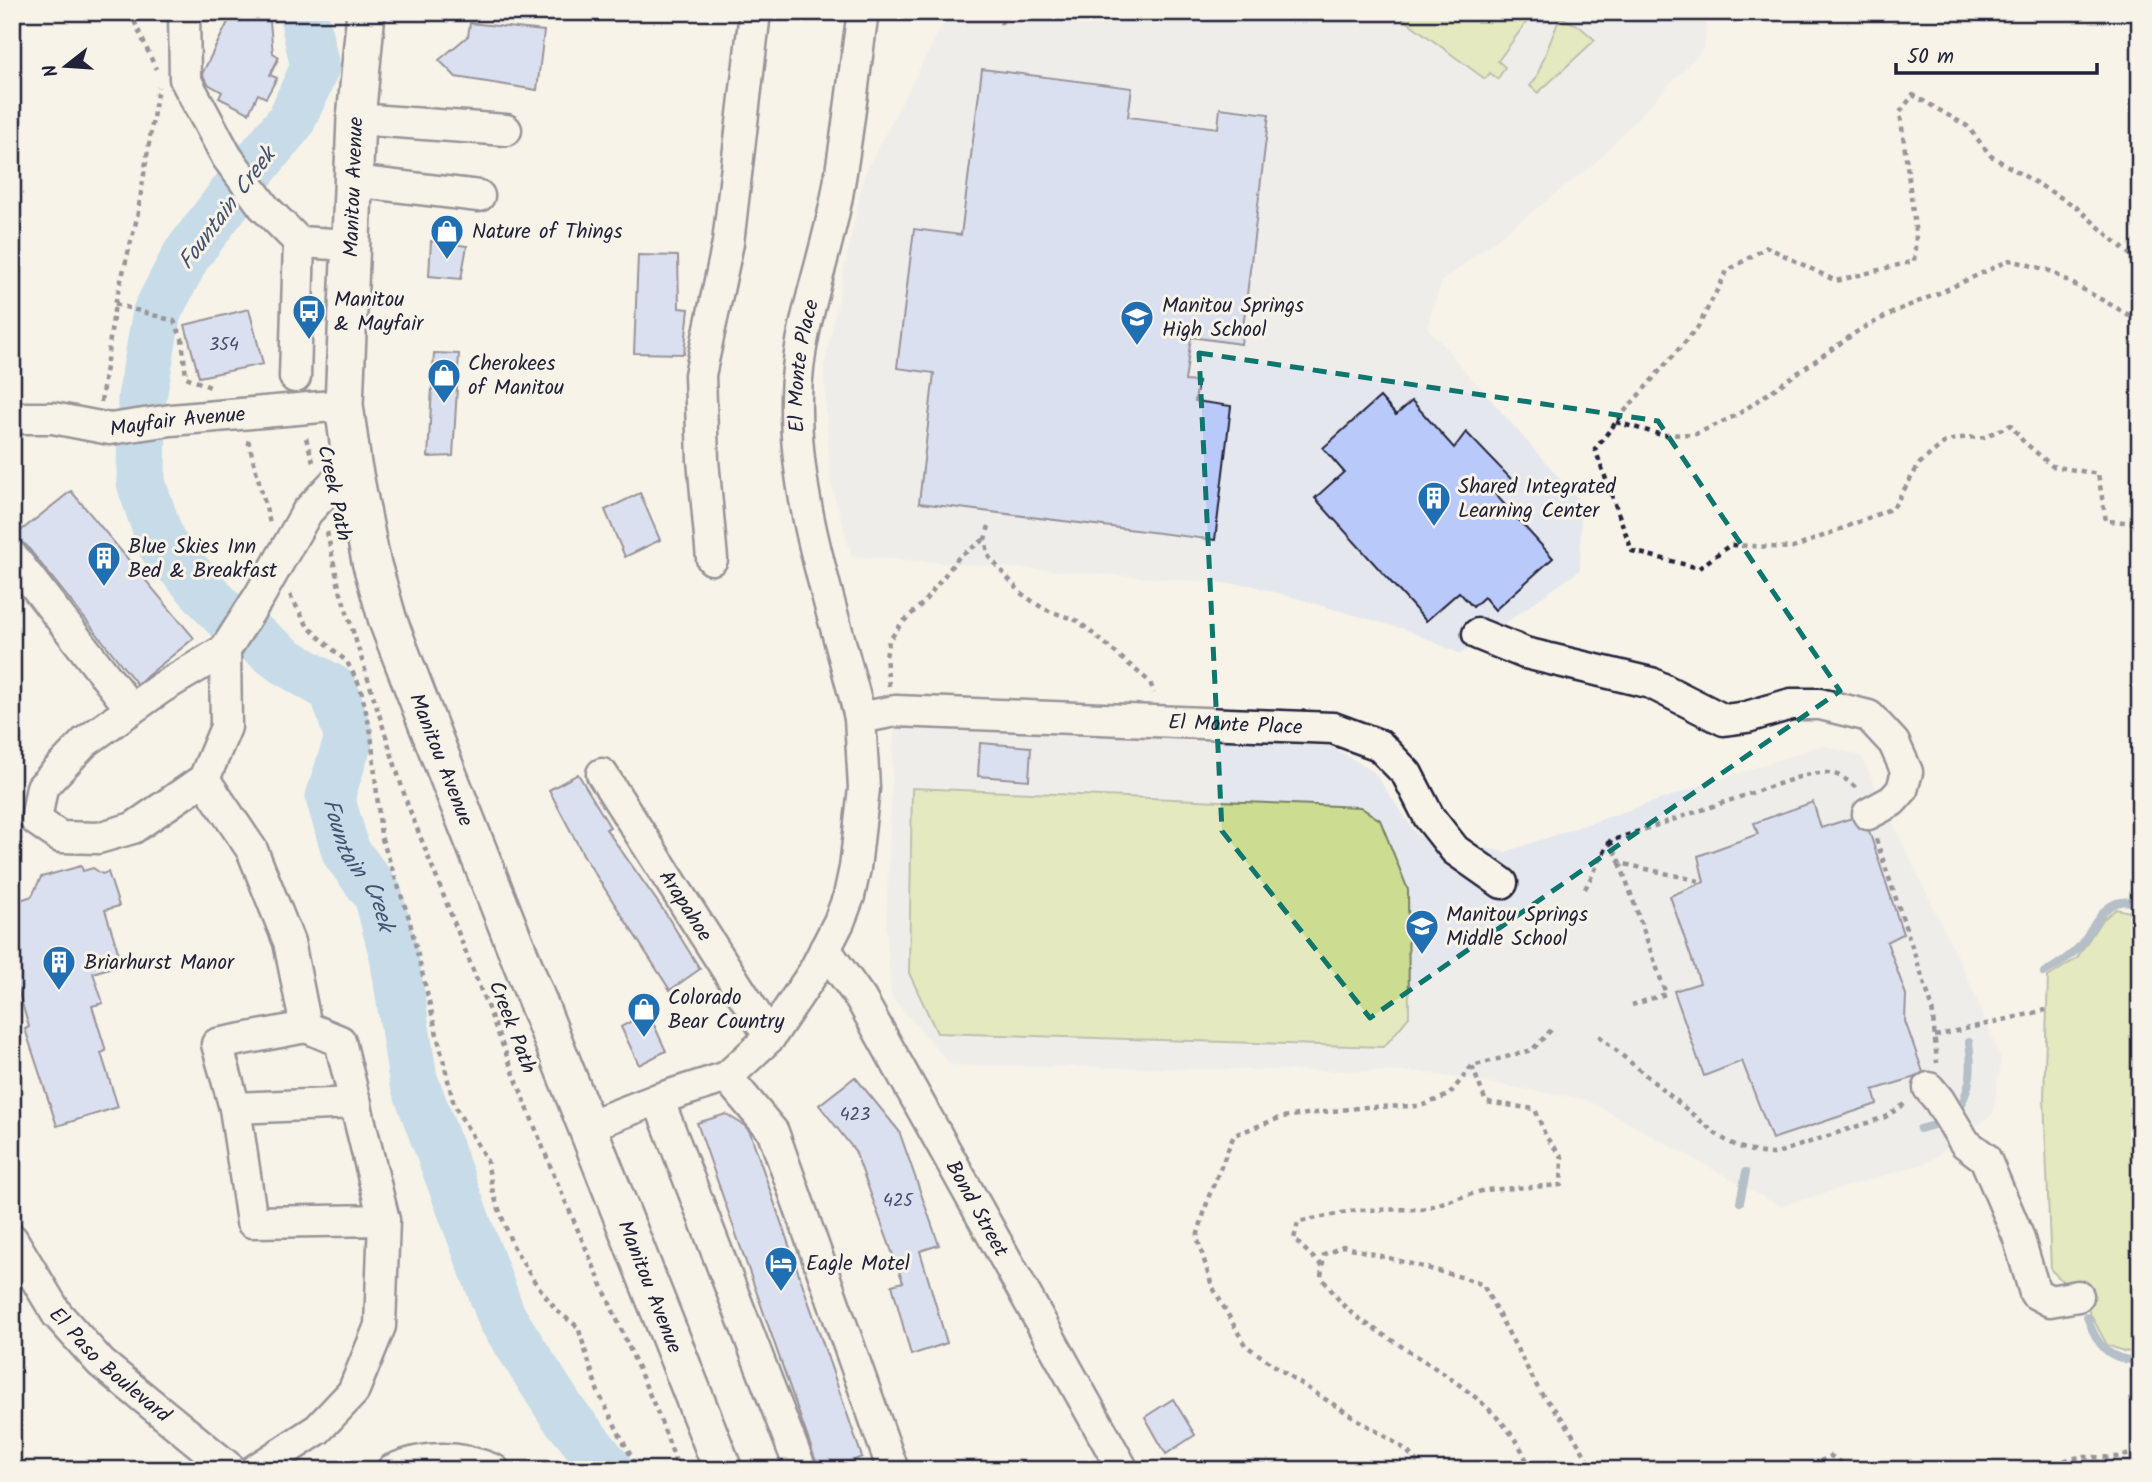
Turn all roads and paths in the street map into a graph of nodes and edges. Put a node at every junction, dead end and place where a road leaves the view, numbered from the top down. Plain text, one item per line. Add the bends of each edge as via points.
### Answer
1 (130, 12) edge
2 (184, 12) edge
3 (366, 12) edge
4 (755, 12) edge
5 (863, 12) edge
6 (998, 12) edge
7 (1002, 24) dead end
8 (356, 119) junction
9 (506, 130) dead end
10 (353, 181) junction
11 (479, 196) dead end
12 (299, 242) junction
13 (351, 245) junction
14 (2140, 261) edge
15 (115, 304) junction
16 (2140, 321) edge
17 (295, 377) dead end
18 (344, 405) junction
19 (12, 415) edge
20 (105, 418) junction
21 (1616, 422) junction
22 (246, 431) junction
23 (294, 438) dead end
24 (352, 464) junction
25 (320, 498) junction
26 (2140, 523) edge
27 (989, 526) dead end
28 (985, 540) junction
29 (12, 556) edge
30 (712, 559) dead end
31 (279, 561) junction
32 (1478, 634) dead end
33 (225, 650) junction
34 (888, 680) dead end
35 (131, 709) junction
36 (860, 718) junction
37 (1165, 721) junction
38 (602, 775) dead end
39 (204, 779) junction
40 (1868, 814) junction
41 (1610, 841) junction
42 (1620, 863) junction
43 (1703, 882) dead end
44 (1502, 883) dead end
45 (1585, 889) dead end
46 (825, 949) junction
47 (1632, 1005) dead end
48 (2046, 1010) dead end
49 (306, 1027) junction
50 (1552, 1028) dead end
51 (1935, 1036) junction
52 (770, 1037) junction
53 (1599, 1037) dead end
54 (1472, 1066) junction
55 (727, 1077) junction
56 (1929, 1088) junction
57 (659, 1099) junction
58 (356, 1102) junction
59 (236, 1108) junction
60 (587, 1126) junction
61 (384, 1220) junction
62 (12, 1239) edge
63 (1322, 1267) junction
64 (2078, 1296) dead end
65 (2140, 1450) edge
66 (232, 1470) edge
67 (255, 1470) edge
68 (392, 1470) edge
69 (494, 1470) edge
70 (638, 1470) edge
71 (678, 1470) edge
72 (723, 1470) edge
73 (801, 1470) edge
74 (893, 1470) edge
75 (1123, 1470) edge
76 (1424, 1470) edge
77 (1530, 1470) edge
78 (1594, 1470) edge
79 (1802, 1470) edge
80 (1852, 1470) edge
81 (2059, 1470) edge

1 - 15 path via 159,77 137,218
2 - 12 street via 185,79 227,157 264,207
3 - 8 main road, Manitou Avenue
4 - 30 street via 728,243 700,375
5 - 36 street, El Monte Place via 837,196 804,337 796,394 797,447 812,531
6 - 7 path
8 - 9 street
8 - 10 main road, Manitou Avenue
10 - 11 street
10 - 13 main road, Manitou Avenue
12 - 13 street
12 - 17 street
13 - 18 main road, Manitou Avenue
14 - 21 path via 2075,206 1991,156 1967,126 1913,95 1900,112 1916,235 1914,261 1836,281 1767,247 1727,271 1698,327
15 - 20 path
15 - 22 path via 174,321 182,338 186,377 237,399
16 - 21 path via 2048,270 2010,260 1858,331 1737,415 1696,434 1662,435
18 - 22 street, Mayfair Avenue
18 - 24 main road, Manitou Avenue
19 - 20 street, Mayfair Avenue via 53,418 97,429
20 - 22 street, Mayfair Avenue
21 - 26 path via 1595,449 1632,551 1699,568 1730,545 1793,548 1893,508 1920,463 1945,442 1984,436 2011,425 2052,466 2098,474 2106,521
22 - 31 path
23 - 25 path, Creek Path via 307,438
24 - 25 street
24 - 60 main road, Manitou Avenue via 388,621
25 - 31 street
25 - 71 path, Creek Path via 339,587 407,803 553,1172
27 - 28 path
28 - 34 path via 959,557 895,633 886,657
28 - 37 path via 989,557 1023,594 1044,609 1078,621 1150,682
29 - 35 street
31 - 33 street
31 - 70 path via 286,587 308,627 347,662 360,686 371,733 381,836 409,918 454,1105 487,1161 512,1244 557,1311 578,1327 598,1392
32 - 40 street via 1525,653 1651,683 1724,720 1791,704 1820,704 1869,716 1895,743 1907,772 1902,790 1892,801
33 - 35 street
33 - 39 street via 226,727
35 - 39 street via 85,742 42,787 36,820 60,837 98,838 133,828
36 - 37 street, El Monte Place via 895,711
36 - 46 street, El Monte Place via 862,822 849,896
37 - 44 street, El Monte Place via 1333,728 1379,745 1407,774 1429,817 1455,850
38 - 52 street, Arapahoe
39 - 49 street via 252,850 289,942
40 - 41 path via 1860,793 1843,776 1826,772 1805,775
40 - 51 path via 1932,1006
41 - 42 path
41 - 45 path
42 - 43 path
42 - 47 path via 1666,994
46 - 52 street, El Monte Place
46 - 75 street, Bond Street via 860,999
48 - 51 path
49 - 58 street via 340,1041
49 - 59 street via 217,1044
50 - 54 path via 1532,1050
51 - 56 path via 1938,1079
52 - 55 street, El Monte Place
53 - 56 path via 1716,1134 1735,1147 1756,1153 1774,1154 1885,1117
54 - 63 path via 1486,1102 1535,1109 1546,1137 1562,1157 1561,1185 1485,1190 1422,1209 1357,1210 1298,1222 1294,1239
54 - 76 path via 1449,1095 1421,1106 1282,1117 1234,1135 1197,1237 1212,1286 1245,1345 1405,1449
55 - 57 street, El Monte Place
55 - 74 street via 774,1132
56 - 64 street via 1965,1143 1985,1158 2018,1236 2035,1293 2050,1301
57 - 60 street, El Monte Place
57 - 73 street
58 - 59 street
58 - 61 street
59 - 61 street via 252,1222
60 - 72 main road, Manitou Avenue
61 - 67 street via 380,1326 353,1392 318,1429
62 - 66 street, El Paso Boulevard via 57,1314 101,1363
63 - 77 path via 1321,1277 1351,1312 1472,1394 1506,1429 1526,1456
63 - 78 path via 1324,1255 1343,1246 1483,1284 1540,1392
65 - 81 path via 2109,1459 2080,1455 2066,1460
68 - 69 street via 454,1457
79 - 80 path via 1831,1456

